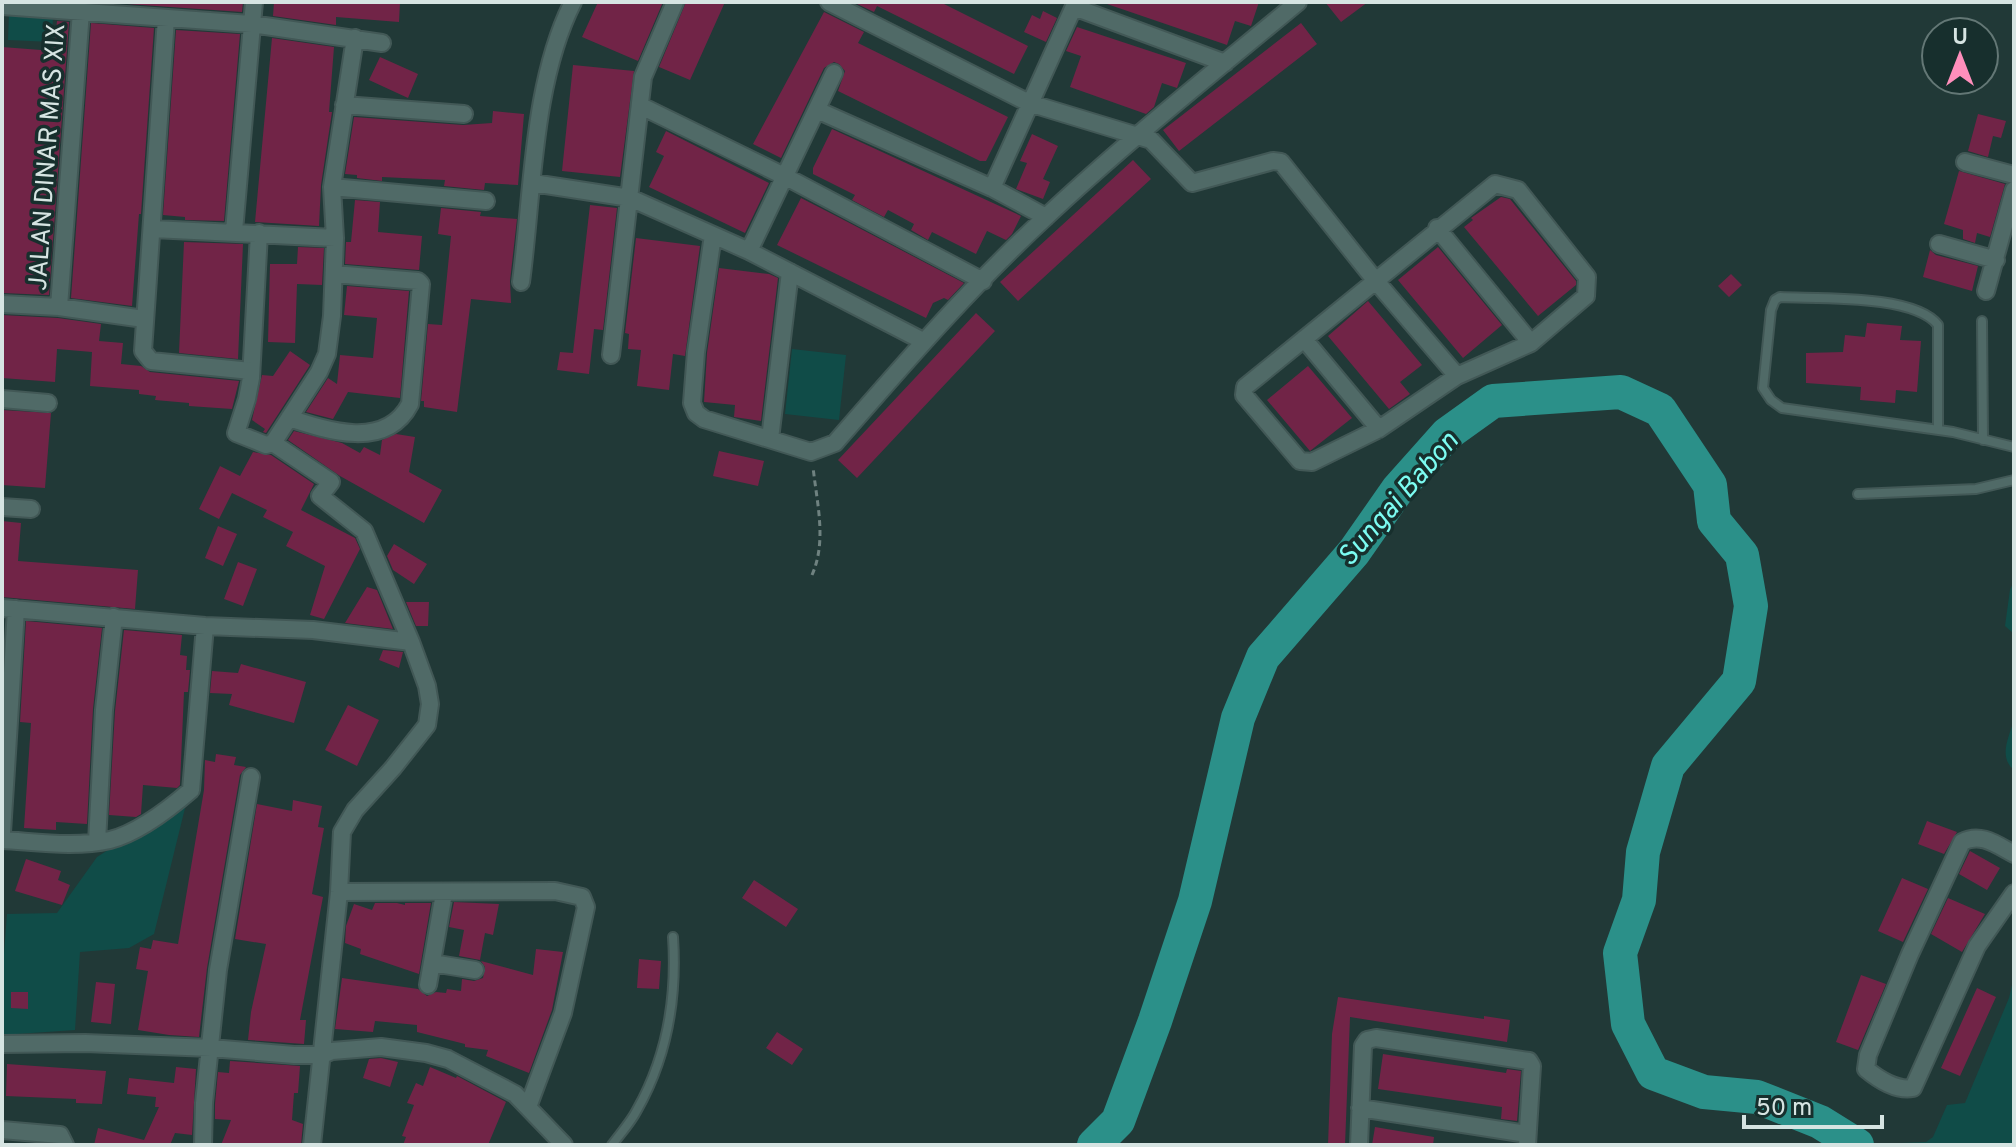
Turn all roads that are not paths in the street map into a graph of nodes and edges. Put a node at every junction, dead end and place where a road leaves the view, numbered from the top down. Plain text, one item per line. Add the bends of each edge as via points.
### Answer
1 (254, 2) edge
2 (573, 2) edge
3 (675, 2) edge
4 (829, 2) edge
5 (1298, 2) edge
6 (1075, 4) edge
7 (2, 6) edge
8 (81, 11) junction
9 (166, 18) junction
10 (251, 24) junction
11 (355, 38) junction
12 (382, 43) dead end
13 (1225, 63) junction
14 (834, 73) dead end
15 (1029, 103) junction
16 (344, 105) junction
17 (641, 106) junction
18 (817, 110) junction
19 (464, 114) dead end
20 (1137, 135) junction
21 (1965, 162) dead end
22 (2014, 175) edge
23 (786, 177) junction
24 (533, 183) junction
25 (332, 187) junction
26 (992, 188) junction
27 (2014, 190) edge
28 (630, 198) junction
29 (486, 201) dead end
30 (2011, 214) edge
31 (1046, 217) junction
32 (1437, 228) junction
33 (153, 229) junction
34 (234, 231) junction
35 (259, 233) junction
36 (713, 235) junction
37 (335, 238) junction
38 (1939, 244) dead end
39 (749, 251) junction
40 (1996, 260) junction
41 (790, 272) junction
42 (334, 274) junction
43 (1375, 280) junction
44 (983, 281) junction
45 (521, 282) dead end
46 (1986, 291) dead end
47 (2, 304) edge
48 (59, 307) junction
49 (144, 319) junction
50 (1982, 321) dead end
51 (1304, 339) junction
52 (923, 341) junction
53 (1531, 343) junction
54 (611, 355) dead end
55 (251, 371) junction
56 (1457, 376) junction
57 (2, 399) edge
58 (48, 403) dead end
59 (289, 418) junction
60 (1379, 429) junction
61 (1938, 429) junction
62 (770, 439) junction
63 (1983, 440) junction
64 (273, 443) junction
65 (2014, 447) edge
66 (2014, 480) edge
67 (1858, 494) dead end
68 (2, 507) edge
69 (31, 509) dead end
70 (9, 609) edge
71 (114, 617) junction
72 (205, 626) junction
73 (411, 642) junction
74 (251, 777) dead end
75 (2, 833) edge
76 (2, 840) edge
77 (97, 842) junction
78 (2014, 854) edge
79 (339, 892) junction
80 (444, 893) junction
81 (2014, 893) edge
82 (673, 937) dead end
83 (432, 963) junction
84 (475, 970) dead end
85 (428, 985) dead end
86 (2, 1044) edge
87 (211, 1048) junction
88 (322, 1055) junction
89 (528, 1107) junction
90 (1360, 1108) junction
91 (2, 1130) edge
92 (1527, 1139) edge
93 (65, 1145) edge
94 (203, 1145) edge
95 (312, 1145) edge
96 (564, 1145) edge
97 (612, 1145) edge
98 (1359, 1145) edge

1 - 10 street
2 - 24 street via 542,94
3 - 17 street via 643,77
4 - 15 street
5 - 13 street
6 - 13 street
6 - 15 street
7 - 8 street
8 - 9 street
8 - 48 street, JALAN DINAR MAS XIX
9 - 10 street
9 - 33 street
10 - 11 street
10 - 34 street
11 - 12 street
11 - 16 street
13 - 20 street
14 - 18 street
15 - 20 street
15 - 26 street
16 - 19 street
16 - 25 street
17 - 23 street
17 - 28 street
18 - 23 street
18 - 26 street
20 - 31 street
20 - 43 street via 1151,140 1195,183 1281,162
21 - 22 street
23 - 39 street
23 - 44 street
24 - 28 street
24 - 45 street
25 - 29 street
25 - 37 street
26 - 31 street
27 - 30 street
28 - 36 street
28 - 54 street
30 - 40 street
31 - 44 street
32 - 43 street
32 - 53 street
32 - 53 street via 1490,185 1518,190 1587,277 1586,296
33 - 34 street
33 - 49 street
34 - 35 street
35 - 37 street
35 - 55 street
36 - 39 street
36 - 62 street via 692,403 704,419
37 - 42 street
38 - 40 street
39 - 41 street
40 - 46 street
41 - 52 street
41 - 62 street
42 - 59 street via 327,354
42 - 59 street via 417,279 421,284 410,404 401,418 364,433 335,433
43 - 51 street
43 - 56 street
44 - 52 street
47 - 48 street
48 - 49 street
49 - 55 street via 143,351 151,361
50 - 63 lane
51 - 60 street
51 - 60 street via 1245,387 1244,395 1300,461 1312,462
52 - 62 street via 835,443 811,452
53 - 56 street
55 - 64 street via 236,433
56 - 60 street
57 - 58 street
59 - 64 street
61 - 61 lane via 1775,405 1763,388 1775,300 1876,301 1928,314 1938,325
61 - 63 lane
63 - 65 lane
64 - 73 street via 331,482 320,496 364,531
66 - 67 lane via 1976,489
68 - 69 street
70 - 71 street
70 - 75 street
71 - 72 street
71 - 77 street
72 - 73 street via 313,630
72 - 77 street via 194,783 186,795 133,830
73 - 79 street via 427,686 427,725 346,821
74 - 87 street via 218,970
76 - 77 street
78 - 81 street via 1983,838 1962,842 1910,954 1866,1069 1904,1090 1913,1088 1977,946
79 - 80 street
79 - 88 street
80 - 83 street
80 - 89 street via 555,891 582,897 586,907 563,1013
82 - 97 lane via 676,978 669,1027 637,1110
83 - 84 street
83 - 85 street
86 - 87 street
87 - 88 street
87 - 94 street
88 - 89 street via 381,1047 426,1053 490,1080
88 - 95 street
89 - 96 street
90 - 92 street
90 - 92 street via 1367,1040 1525,1059 1532,1066
90 - 98 street
91 - 93 street via 60,1135

